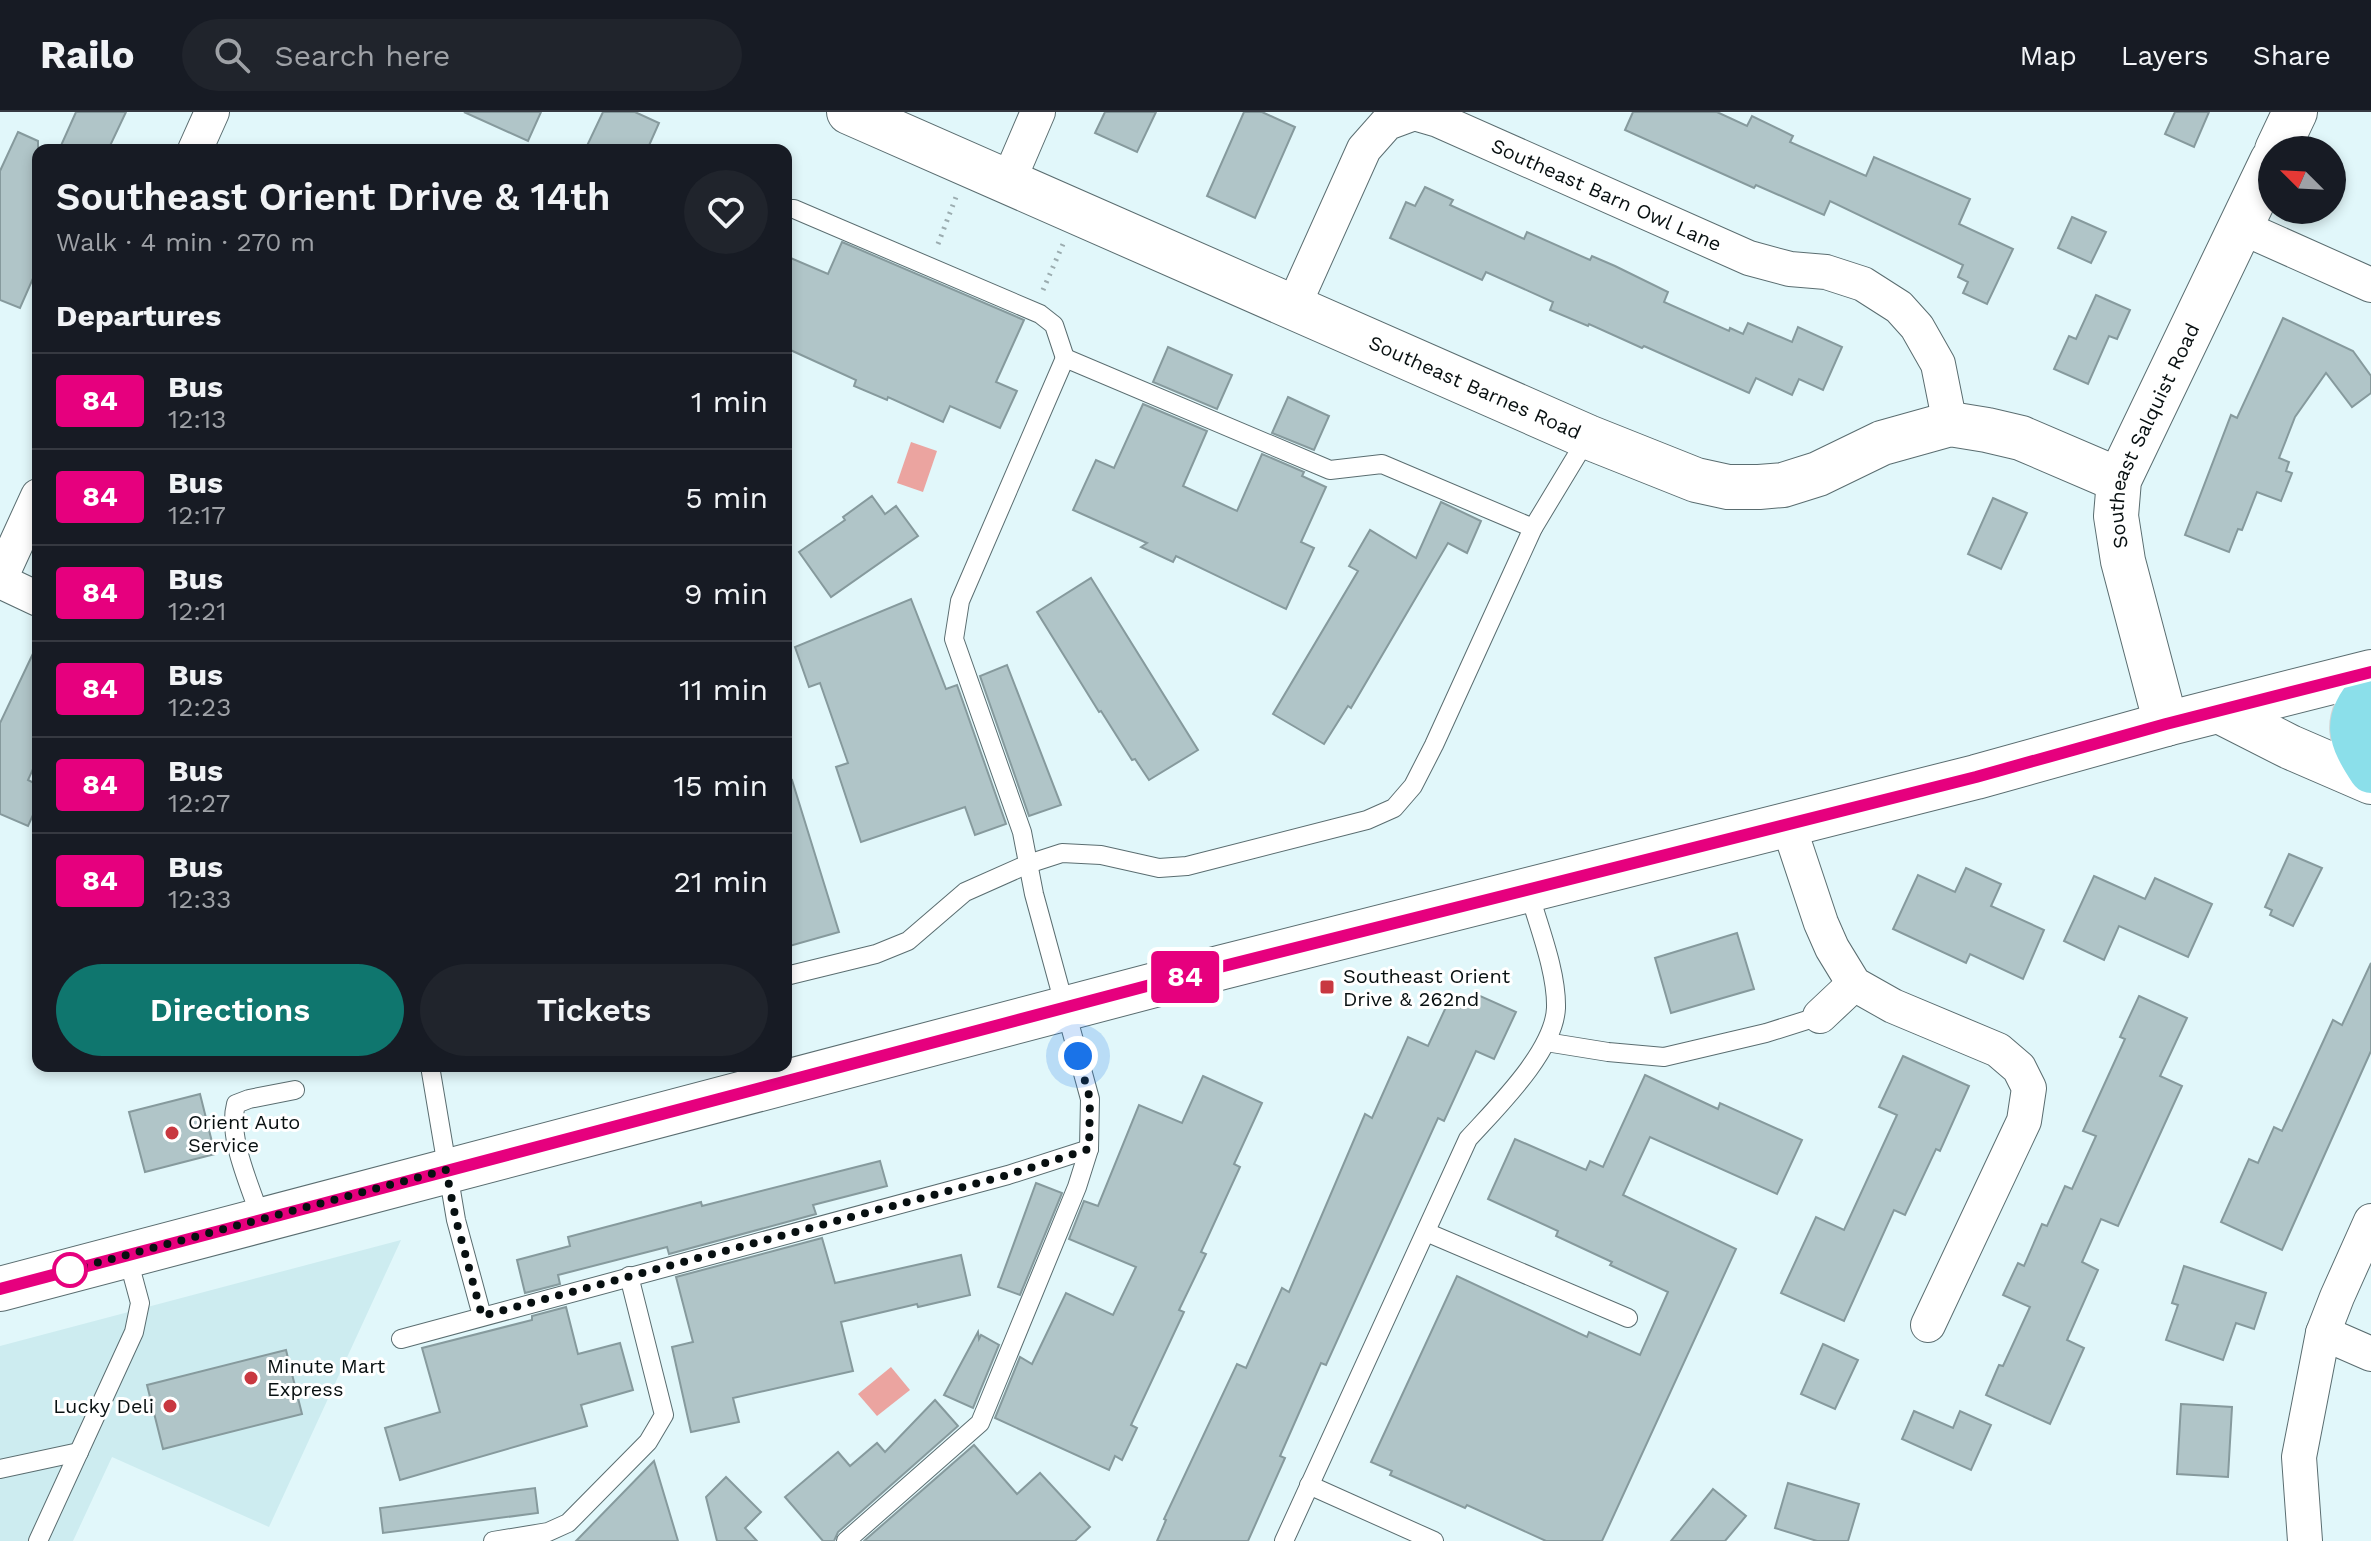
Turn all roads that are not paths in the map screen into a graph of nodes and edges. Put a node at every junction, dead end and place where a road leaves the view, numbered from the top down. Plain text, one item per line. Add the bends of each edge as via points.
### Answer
1 (212, 112) edge
2 (849, 112) edge
3 (1038, 112) edge
4 (2295, 112) edge
5 (1387, 117) edge
6 (2284, 136) edge
7 (198, 144) edge
8 (988, 173) junction
9 (2258, 191) edge
10 (792, 209) edge
11 (2241, 227) junction
12 (2371, 285) edge
13 (1293, 307) junction
14 (1065, 358) junction
15 (1950, 424) junction
16 (1588, 437) junction
17 (2119, 480) junction
18 (32, 509) edge
19 (1533, 528) junction
20 (0, 580) edge
21 (32, 596) edge
22 (2371, 672) edge
23 (2371, 690) edge
24 (2219, 711) junction
25 (2166, 724) junction
26 (2371, 771) edge
27 (2371, 782) edge
28 (1788, 824) junction
29 (1028, 864) junction
30 (1528, 889) junction
31 (792, 975) edge
32 (1854, 984) junction
33 (1064, 1008) junction
34 (1820, 1016) joint
35 (1546, 1042) junction
36 (431, 1072) edge
37 (295, 1090) dead end
38 (1089, 1149) junction
39 (446, 1170) junction
40 (261, 1219) junction
41 (2371, 1221) edge
42 (1426, 1232) junction
43 (127, 1255) junction
44 (629, 1276) junction
45 (0, 1289) edge
46 (482, 1316) junction
47 (1628, 1318) dead end
48 (1928, 1325) dead end
49 (2323, 1333) junction
50 (401, 1339) dead end
51 (2371, 1354) edge
52 (79, 1452) junction
53 (0, 1469) edge
54 (1309, 1485) junction
55 (38, 1541) edge
56 (493, 1541) edge
57 (846, 1541) edge
58 (1284, 1541) edge
59 (1434, 1541) edge
60 (2305, 1541) edge

1 - 7 street
2 - 8 main road, Southeast Barnes Road
3 - 8 street
4 - 6 main road
5 - 13 street, Southeast Barn Owl Lane via 1364,149
5 - 15 street, Southeast Barn Owl Lane via 1414,113 1438,120 1749,258 1863,284 1899,307 1917,327 1938,364
8 - 13 main road, Southeast Barnes Road
9 - 11 main road, Southeast Salquist Road
10 - 14 lane via 1040,314 1054,325
11 - 12 street
11 - 17 main road, Southeast Salquist Road
13 - 16 main road, Southeast Barnes Road
14 - 19 lane via 1330,470 1382,464
14 - 29 lane via 960,601 954,639 1022,832
15 - 16 main road, Southeast Barnes Road via 1882,443 1806,478 1759,487 1696,480
15 - 17 main road, Southeast Barnes Road via 2021,438
16 - 19 lane
17 - 25 main road, Southeast Salquist Road via 2115,502 2123,561
18 - 20 street
19 - 29 lane via 1434,745 1413,786 1394,808 1367,820 1187,866 1159,868 1062,853
20 - 21 street
22 - 24 main road
23 - 26 main road via 2351,729
24 - 25 main road
24 - 27 main road
25 - 28 main road
28 - 30 main road
28 - 32 street via 1821,923
29 - 31 lane via 965,892 908,941
29 - 33 lane
30 - 33 main road
30 - 35 lane via 1553,976 1556,1011
32 - 34 street
32 - 48 street via 1998,1050 2019,1068 2029,1088 2024,1121
33 - 38 lane via 1090,1099
33 - 39 main road
34 - 35 lane via 1664,1057
35 - 42 lane via 1522,1082 1468,1139
36 - 39 lane
37 - 40 lane via 236,1104 234,1134
38 - 44 lane
38 - 57 lane via 980,1423
39 - 40 main road
39 - 46 lane
40 - 43 main road
41 - 49 street
42 - 47 lane
42 - 54 lane
43 - 45 main road
43 - 52 lane via 140,1303 134,1332
44 - 46 lane
44 - 56 lane via 664,1415 648,1442 568,1523 548,1532
46 - 50 lane
49 - 51 street
49 - 60 street via 2299,1457
52 - 53 lane
52 - 55 lane
54 - 58 lane
54 - 59 lane

